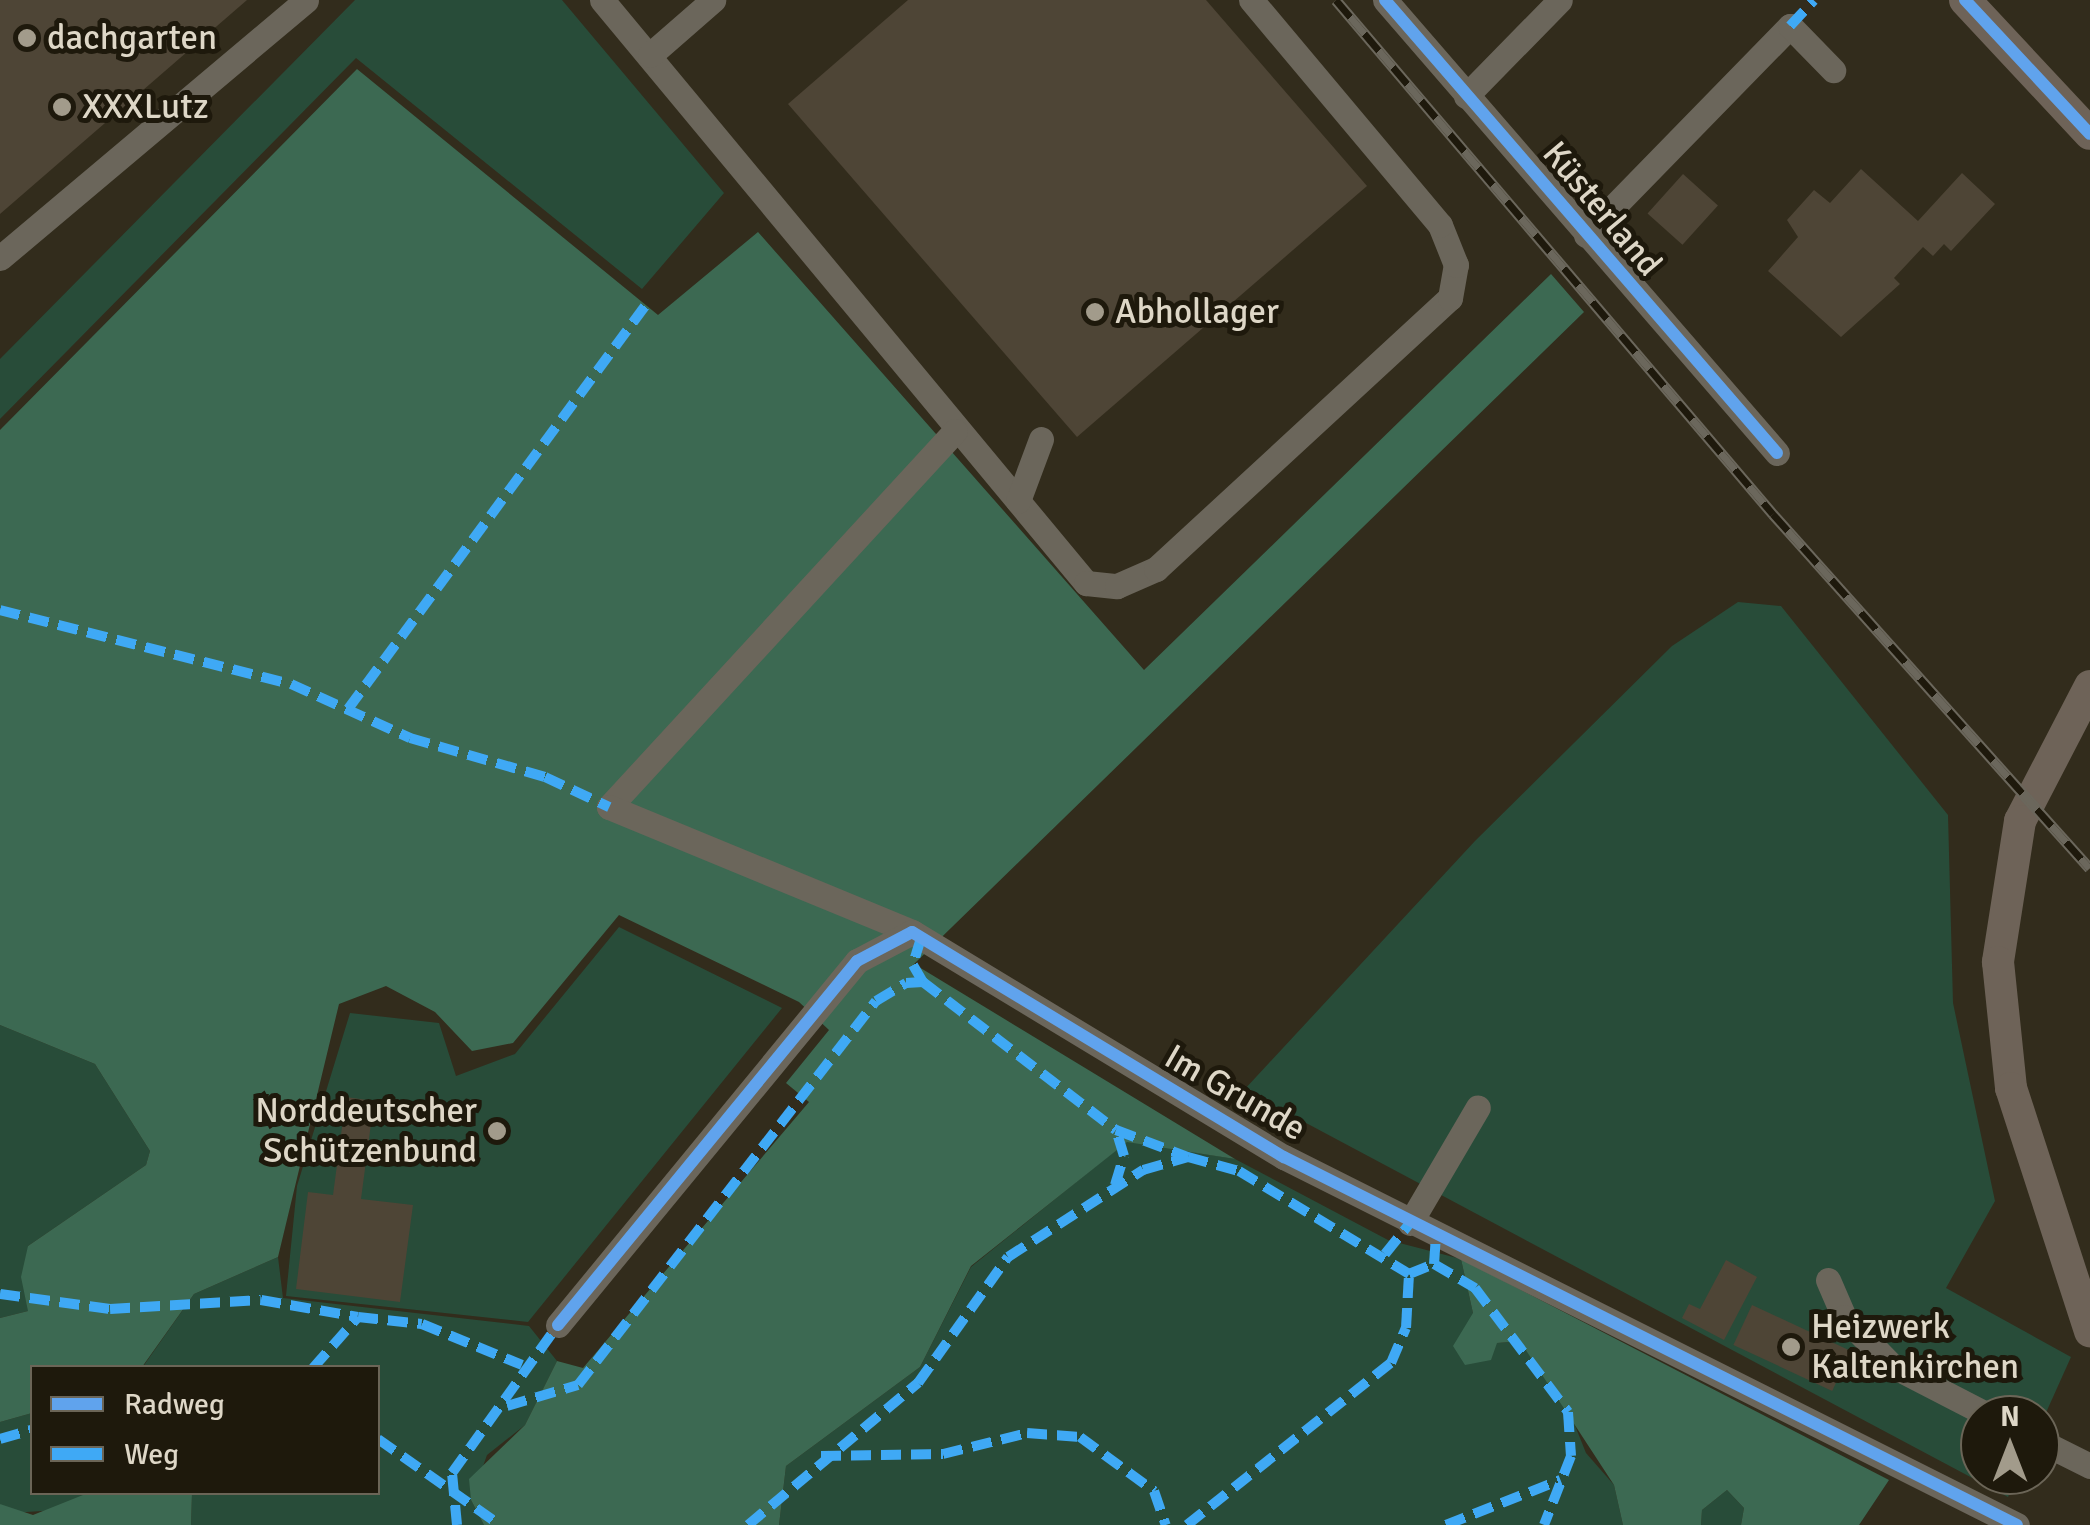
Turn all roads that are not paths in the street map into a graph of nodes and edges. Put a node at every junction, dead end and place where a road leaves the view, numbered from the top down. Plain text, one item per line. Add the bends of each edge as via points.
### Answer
1 (306, 0) edge
2 (602, 0) edge
3 (713, 0) edge
4 (1250, 0) edge
5 (1385, 0) edge
6 (1560, 0) edge
7 (1965, 0) edge
8 (650, 54) junction
9 (1833, 70) dead end
10 (1466, 96) junction
11 (2090, 134) edge
12 (1586, 235) junction
13 (0, 258) edge
14 (955, 431) junction
15 (1041, 440) dead end
16 (1777, 453) dead end
17 (1018, 500) junction
18 (2090, 686) edge
19 (912, 932) junction
20 (1478, 1107) dead end
21 (1410, 1223) junction
22 (1828, 1280) dead end
23 (558, 1325) dead end
24 (2090, 1331) edge
25 (1960, 1401) edge
26 (2060, 1451) edge
27 (2090, 1466) edge
28 (2017, 1525) edge

1 - 13 street
2 - 8 street
3 - 8 street
4 - 17 street via 1440,224 1456,265 1450,298 1156,569 1117,586 1086,583
5 - 10 street, Küsterland
6 - 10 street
7 - 11 main road
8 - 14 street
9 - 12 street via 1790,26
10 - 12 street, Küsterland
12 - 16 street, Küsterland
14 - 17 street
14 - 19 street, Im Grunde via 609,807
15 - 17 street
18 - 24 main road via 2020,822 1998,962 2011,1088
19 - 21 street, Im Grunde via 1168,1091
19 - 23 street via 857,961
20 - 21 street
21 - 28 street, Im Grunde
22 - 25 street via 1844,1316 1890,1366
26 - 27 street

